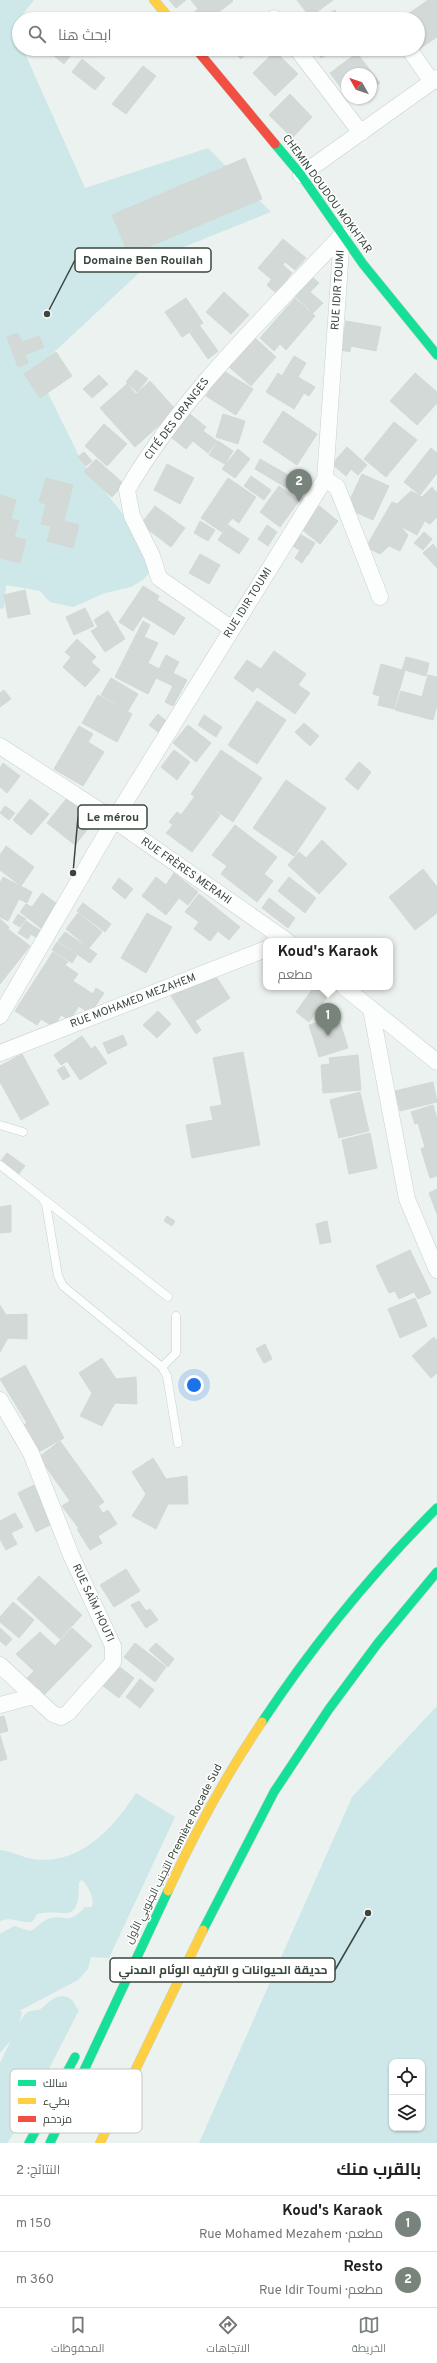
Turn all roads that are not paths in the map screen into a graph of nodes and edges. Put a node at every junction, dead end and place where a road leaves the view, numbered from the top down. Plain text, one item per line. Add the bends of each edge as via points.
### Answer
1 (154, 0) edge
2 (164, 12) edge
3 (202, 56) edge
4 (302, 56) edge
5 (415, 56) edge
6 (434, 80) edge
7 (361, 133) junction
8 (301, 175) junction
9 (342, 235) junction
10 (437, 355) edge
11 (325, 479) junction
12 (380, 597) dead end
13 (232, 629) junction
14 (0, 746) edge
15 (114, 820) junction
16 (282, 938) edge
17 (263, 950) edge
18 (348, 990) edge
19 (371, 1009) junction
20 (0, 1016) edge
21 (0, 1053) edge
22 (437, 1062) edge
23 (0, 1125) edge
24 (23, 1132) dead end
25 (0, 1165) edge
26 (41, 1197) junction
27 (437, 1270) edge
28 (168, 1297) dead end
29 (176, 1316) dead end
30 (162, 1367) junction
31 (0, 1400) edge
32 (178, 1444) dead end
33 (437, 1508) edge
34 (437, 1572) edge
35 (0, 1665) edge
36 (34, 1696) junction
37 (0, 1705) edge
38 (151, 1925) junction
39 (100, 2014) dead end
40 (81, 2046) dead end
41 (69, 2069) edge
42 (84, 2069) edge
43 (136, 2069) edge
44 (34, 2133) edge
45 (55, 2133) edge
46 (105, 2133) edge
47 (29, 2143) edge
48 (50, 2143) edge
49 (100, 2143) edge

1 - 2 main road
3 - 8 main road, CHEMIN DOUDOU MOKHTAR
4 - 7 street
5 - 6 street
6 - 7 street
7 - 8 street
8 - 9 main road, CHEMIN DOUDOU MOKHTAR
9 - 10 main road, CHEMIN DOUDOU MOKHTAR
9 - 11 street, RUE IDIR TOUMI
9 - 13 street, CITÉ DES ORANGES via 206,380 149,452 127,490 132,516 152,556 159,578
11 - 12 street via 337,487
11 - 13 street, RUE IDIR TOUMI
13 - 15 street, RUE IDIR TOUMI
14 - 15 street
15 - 16 street, RUE FRÈRES MERAHI
15 - 20 street
17 - 21 street, RUE MOHAMED MEZAHEM
18 - 19 street
19 - 22 street
19 - 27 street via 407,1199
23 - 24 lane
25 - 26 lane
26 - 28 lane
26 - 30 lane via 46,1204 58,1276 63,1286
29 - 30 lane via 176,1353
30 - 32 lane via 168,1376
31 - 36 street, RUE SAÏM HOUTI via 32,1453 71,1555 113,1646 113,1662 65,1716 57,1716
33 - 38 main road, التجنب الجنوبي الأول Première Rocade Sud via 381,1565 330,1628 259,1724 223,1780
34 - 43 main road via 378,1642 329,1709 274,1792 208,1919
35 - 36 street, RUE SAÏM HOUTI
36 - 37 street
38 - 39 main road
38 - 42 main road, التجنب الجنوبي الأول Première Rocade Sud
40 - 41 main road
44 - 47 main road
45 - 48 main road, التجنب الجنوبي الأول Première Rocade Sud
46 - 49 main road

